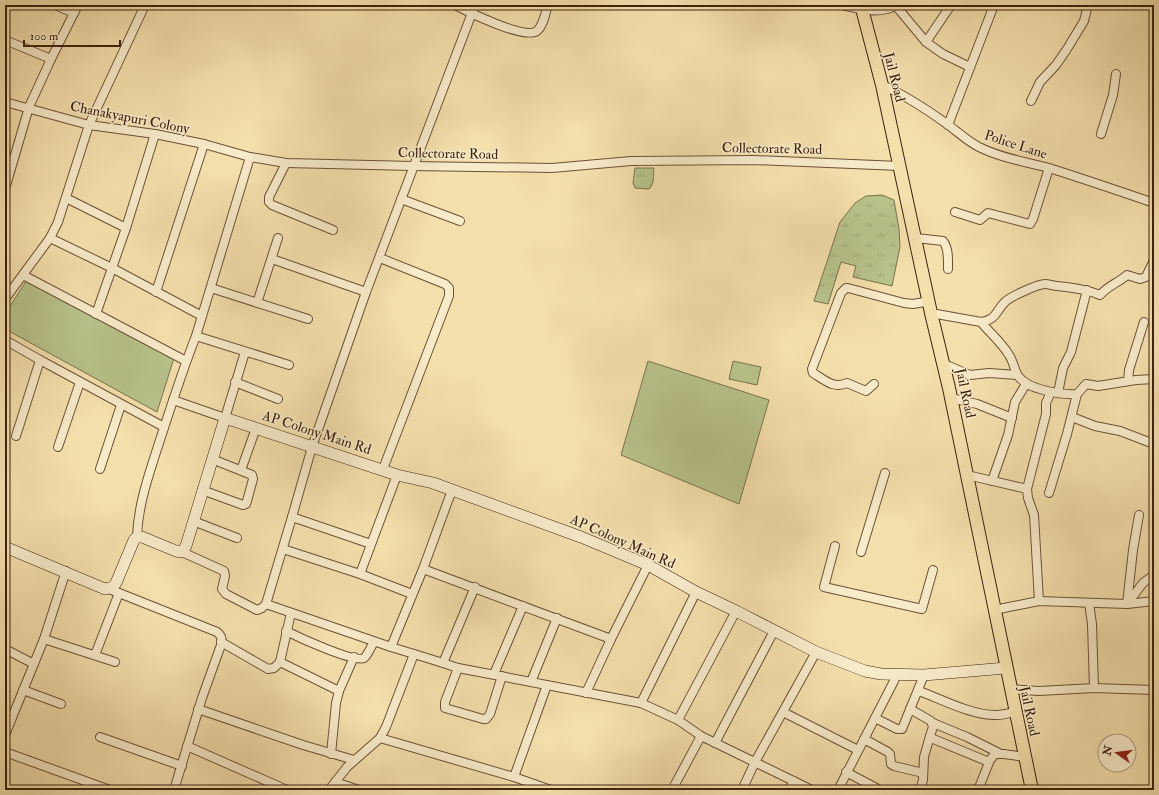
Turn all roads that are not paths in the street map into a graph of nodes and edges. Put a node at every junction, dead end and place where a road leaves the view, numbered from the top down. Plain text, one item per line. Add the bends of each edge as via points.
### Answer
1 (55, 5) edge
2 (78, 5) edge
3 (145, 5) edge
4 (455, 5) edge
5 (475, 5) edge
6 (548, 5) edge
7 (842, 5) edge
8 (896, 5) edge
9 (951, 5) edge
10 (994, 5) edge
11 (1088, 5) edge
12 (862, 8) edge
13 (74, 13) junction
14 (472, 13) junction
15 (7, 41) edge
16 (926, 42) junction
17 (5, 50) edge
18 (51, 59) junction
19 (970, 67) junction
20 (1116, 74) dead end
21 (882, 84) junction
22 (1031, 101) dead end
23 (5, 102) edge
24 (29, 108) junction
25 (89, 125) junction
26 (948, 125) junction
27 (155, 134) junction
28 (1101, 134) dead end
29 (204, 144) junction
30 (250, 157) junction
31 (286, 163) junction
32 (413, 166) junction
33 (900, 166) junction
34 (1049, 168) junction
35 (5, 189) edge
36 (66, 198) junction
37 (401, 199) junction
38 (1154, 203) edge
39 (955, 212) dead end
40 (460, 221) dead end
41 (126, 228) junction
42 (333, 230) dead end
43 (50, 238) junction
44 (278, 238) dead end
45 (916, 238) junction
46 (380, 258) junction
47 (272, 259) junction
48 (1154, 260) edge
49 (112, 268) junction
50 (948, 270) dead end
51 (23, 275) junction
52 (211, 288) junction
53 (1088, 290) junction
54 (156, 292) junction
55 (366, 292) junction
56 (5, 299) edge
57 (257, 303) junction
58 (931, 307) junction
59 (96, 314) junction
60 (202, 316) junction
61 (308, 318) dead end
62 (981, 322) junction
63 (1144, 322) dead end
64 (196, 336) junction
65 (5, 340) edge
66 (245, 352) junction
67 (40, 360) junction
68 (186, 361) junction
69 (944, 364) junction
70 (289, 365) dead end
71 (1017, 375) junction
72 (1154, 379) edge
73 (1128, 381) junction
74 (80, 382) junction
75 (235, 382) junction
76 (874, 384) dead end
77 (1026, 384) junction
78 (1055, 393) junction
79 (1077, 394) junction
80 (951, 398) junction
81 (278, 399) dead end
82 (173, 400) junction
83 (121, 405) junction
84 (1072, 417) junction
85 (225, 418) junction
86 (1012, 418) junction
87 (164, 427) junction
88 (256, 428) junction
89 (16, 436) dead end
90 (1154, 444) edge
91 (58, 447) dead end
92 (312, 447) junction
93 (212, 459) junction
94 (100, 469) dead end
95 (383, 469) junction
96 (242, 470) junction
97 (885, 473) dead end
98 (397, 475) junction
99 (967, 475) junction
100 (992, 481) junction
101 (1027, 489) junction
102 (202, 490) junction
103 (452, 490) junction
104 (1049, 493) dead end
105 (1139, 515) dead end
106 (292, 517) junction
107 (193, 521) junction
108 (1154, 533) edge
109 (137, 537) junction
110 (237, 538) dead end
111 (1154, 540) edge
112 (371, 544) junction
113 (835, 546) dead end
114 (5, 547) edge
115 (283, 549) junction
116 (182, 552) junction
117 (861, 552) dead end
118 (648, 565) junction
119 (423, 568) junction
120 (933, 570) dead end
121 (66, 571) junction
122 (360, 574) junction
123 (1154, 574) edge
124 (475, 587) junction
125 (114, 591) junction
126 (696, 592) junction
127 (412, 594) junction
128 (1040, 601) junction
129 (1154, 601) edge
130 (1089, 603) junction
131 (266, 604) junction
132 (1127, 604) junction
133 (523, 606) junction
134 (736, 610) junction
135 (994, 610) junction
136 (291, 613) junction
137 (557, 618) junction
138 (286, 631) junction
139 (774, 631) junction
140 (44, 639) junction
141 (611, 639) junction
142 (221, 642) junction
143 (374, 642) junction
144 (391, 647) junction
145 (5, 649) edge
146 (816, 652) junction
147 (414, 654) junction
148 (95, 655) junction
149 (354, 657) junction
150 (115, 662) dead end
151 (280, 662) junction
152 (443, 663) junction
153 (34, 664) junction
154 (458, 668) junction
155 (1006, 668) junction
156 (498, 675) junction
157 (896, 675) junction
158 (924, 675) junction
159 (531, 682) junction
160 (547, 685) junction
161 (1094, 688) junction
162 (1010, 689) junction
163 (23, 690) junction
164 (1154, 690) edge
165 (339, 691) junction
166 (919, 691) junction
167 (586, 693) junction
168 (641, 702) junction
169 (61, 704) dead end
170 (198, 709) junction
171 (910, 709) junction
172 (783, 712) junction
173 (1015, 712) junction
174 (875, 718) junction
175 (678, 720) junction
176 (932, 723) junction
177 (5, 735) edge
178 (701, 736) junction
179 (930, 736) junction
180 (100, 737) dead end
181 (380, 738) junction
182 (864, 739) junction
183 (715, 743) junction
184 (187, 746) junction
185 (858, 750) junction
186 (5, 752) edge
187 (999, 753) junction
188 (331, 754) junction
189 (1025, 757) junction
190 (354, 760) junction
191 (755, 762) junction
192 (989, 762) junction
193 (182, 766) junction
194 (846, 772) junction
195 (923, 773) junction
196 (514, 777) junction
197 (794, 781) junction
198 (335, 782) junction
199 (110, 790) edge
200 (174, 790) edge
201 (287, 790) edge
202 (329, 790) edge
203 (359, 790) edge
204 (551, 790) edge
205 (672, 790) edge
206 (742, 790) edge
207 (790, 790) edge
208 (812, 790) edge
209 (838, 790) edge
210 (880, 790) edge
211 (920, 790) edge
212 (978, 790) edge
213 (1032, 790) edge

1 - 13 street
2 - 13 street
3 - 25 street
4 - 14 street
5 - 14 street
6 - 14 street via 541,25 530,33 523,33
7 - 12 street
8 - 12 street via 880,10
8 - 16 street
9 - 16 street
10 - 19 street
11 - 22 street via 1084,21 1071,43 1040,82
12 - 21 main road, Jail Road
13 - 18 street
14 - 32 street
15 - 17 street
15 - 18 street
16 - 19 street via 943,54
18 - 24 street
19 - 26 street
20 - 28 street via 1113,95
21 - 26 street, Police Lane via 901,93
21 - 33 main road, Jail Road
23 - 24 street, Chanakyapuri Colony
24 - 25 street, Chanakyapuri Colony
24 - 35 street
25 - 27 street, Chanakyapuri Colony
25 - 36 street
26 - 34 street, Police Lane via 965,140 980,148
27 - 29 street, Chanakyapuri Colony
27 - 41 street
29 - 30 street, Chanakyapuri Colony
29 - 54 street
30 - 31 street, Collectorate Road
30 - 52 street
31 - 32 street, Collectorate Road
31 - 42 street via 269,202
32 - 33 street, Collectorate Road via 552,168 631,161 754,160
32 - 37 street
33 - 45 main road, Jail Road
34 - 38 street, Police Lane
34 - 39 street via 1030,224 988,213 980,220
36 - 41 street
36 - 43 street
37 - 40 street
37 - 46 street
41 - 49 street
43 - 49 street
43 - 51 street
44 - 47 street
45 - 50 street via 943,241 947,248
45 - 58 main road, Jail Road
46 - 55 street
46 - 95 street via 450,288
47 - 55 street
47 - 57 street
48 - 53 street via 1146,277 1140,280 1127,275 1121,281 1107,287 1100,295
49 - 54 street
49 - 59 street
51 - 56 street
51 - 59 street
52 - 57 street
52 - 60 street
53 - 62 street via 1044,284 1012,297 1000,307 992,319
53 - 78 street via 1071,352
54 - 60 street
55 - 92 street
57 - 61 street
58 - 62 street
58 - 69 main road, Jail Road
58 - 76 street via 904,303 848,288 841,293 812,369 813,373 830,383 839,386 847,383 866,391
59 - 68 street
60 - 64 street
62 - 71 street via 1010,356
63 - 73 street
64 - 66 street
64 - 68 street
65 - 67 street
66 - 70 street
66 - 75 street
67 - 74 street
67 - 89 street
68 - 82 street
69 - 71 street via 970,375
69 - 80 main road, Jail Road
71 - 77 street
72 - 73 street
73 - 79 street via 1098,386 1086,384
74 - 83 street
74 - 91 street
75 - 81 street
75 - 85 street
77 - 78 street
77 - 86 street via 1015,402
78 - 79 street
78 - 101 street via 1046,403 1046,414
79 - 84 street
80 - 86 street via 976,404
80 - 99 main road, Jail Road
82 - 85 street
82 - 87 street
83 - 87 street
83 - 94 street
84 - 90 street
84 - 104 street
85 - 88 street, AP Colony Main Rd
85 - 93 street
86 - 100 street
87 - 109 street via 140,506
88 - 92 street, AP Colony Main Rd
88 - 96 street
92 - 95 street, AP Colony Main Rd
92 - 106 street
93 - 96 street
93 - 102 street
95 - 98 street, AP Colony Main Rd
96 - 102 street via 253,477 245,505
97 - 117 street
98 - 103 street, AP Colony Main Rd via 434,483
98 - 112 street
99 - 100 street
99 - 135 main road, Jail Road
100 - 101 street
101 - 128 street via 1034,516
102 - 107 street
103 - 118 street, AP Colony Main Rd via 581,537
103 - 119 street
105 - 132 street
106 - 112 street
106 - 115 street
107 - 110 street
107 - 116 street
108 - 111 street
109 - 116 street
109 - 125 street via 113,587
112 - 122 street
113 - 120 street via 824,587 922,609
114 - 121 street
115 - 122 street
115 - 131 street
116 - 131 street via 224,571 222,589 226,594 257,610
118 - 126 street, AP Colony Main Rd
118 - 141 street
119 - 124 street
119 - 127 street
121 - 125 street via 100,588
121 - 140 street
122 - 127 street
123 - 132 street via 1143,583
124 - 133 street
124 - 152 street
125 - 142 street via 217,632
125 - 148 street
126 - 134 street, AP Colony Main Rd
126 - 168 street
127 - 144 street
128 - 130 street
128 - 135 street
129 - 132 street
130 - 132 street
130 - 161 street
131 - 136 street
133 - 137 street
133 - 156 street
134 - 139 street, AP Colony Main Rd
134 - 175 street
135 - 155 main road, Jail Road
136 - 138 street
136 - 143 street
137 - 141 street
137 - 159 street
138 - 149 street via 316,645
138 - 151 street
139 - 146 street, AP Colony Main Rd
139 - 183 street
140 - 148 street
140 - 153 street
141 - 167 street
142 - 151 street via 268,669 274,668
142 - 170 street
143 - 144 street
143 - 149 street via 365,657
144 - 147 street
145 - 153 street
146 - 157 street, AP Colony Main Rd via 865,671
146 - 172 street
147 - 152 street
147 - 181 street
148 - 150 street
149 - 165 street
151 - 165 street
152 - 154 street
153 - 163 street
154 - 156 street
154 - 156 street via 445,708 483,719 490,714
155 - 158 street, AP Colony Main Rd
155 - 162 main road, Jail Road
156 - 159 street
157 - 158 street, AP Colony Main Rd
157 - 174 street
158 - 166 street
159 - 160 street
160 - 167 street
160 - 196 street
161 - 162 street
161 - 164 street
162 - 173 main road, Jail Road
163 - 169 street
163 - 177 street
165 - 188 street
166 - 171 street
166 - 173 street via 983,714
167 - 168 street
168 - 175 street
170 - 184 street
170 - 188 street
171 - 174 street via 900,730
171 - 176 street
172 - 185 street
172 - 191 street
173 - 189 main road, Jail Road
174 - 182 street
175 - 178 street
176 - 179 street
176 - 187 street
178 - 183 street
178 - 205 street
179 - 192 street
179 - 195 street
180 - 193 street
181 - 190 street
181 - 196 street
182 - 185 street
182 - 195 street via 888,752 894,766
183 - 191 street
184 - 193 street
184 - 201 street
185 - 194 street
186 - 199 street
187 - 189 street
187 - 192 street via 992,756
188 - 190 street
189 - 213 main road, Jail Road
190 - 198 street
191 - 197 street
191 - 206 street
192 - 212 street
193 - 200 street
194 - 209 street
194 - 210 street
195 - 211 street
196 - 204 street
197 - 207 street
197 - 208 street
198 - 202 street
198 - 203 street

